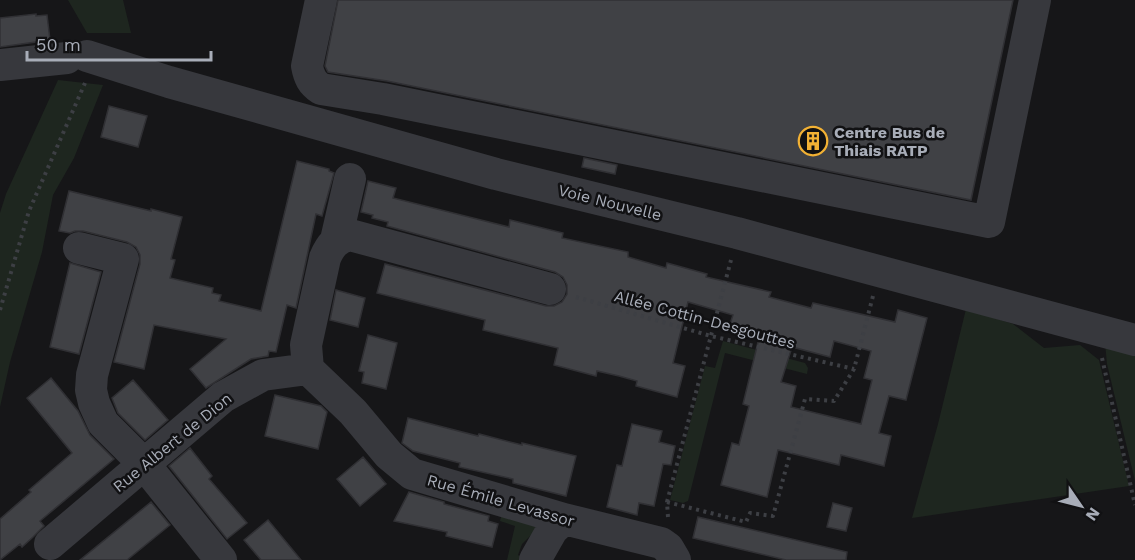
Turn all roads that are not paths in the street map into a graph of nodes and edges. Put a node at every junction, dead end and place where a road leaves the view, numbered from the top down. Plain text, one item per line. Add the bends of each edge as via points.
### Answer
1 (321, 0) edge
2 (1035, 0) edge
3 (0, 65) edge
4 (350, 179) dead end
5 (336, 240) junction
6 (79, 248) dead end
7 (558, 291) road end
8 (1135, 340) edge
9 (308, 369) junction
10 (144, 464) junction
11 (564, 519) junction
12 (668, 541) edge
13 (50, 544) dead end
14 (221, 560) edge
15 (535, 560) edge

1 - 2 street via 307,66 313,83 321,89 989,222
3 - 8 street, Voie Nouvelle via 82,57 496,174 737,233
4 - 5 street
5 - 7 street via 350,235
5 - 9 street via 325,258 306,345
6 - 10 street via 123,259 91,390 103,423
9 - 10 street, Rue Albert de Dion via 263,375 223,397
9 - 11 street, Rue Émile Levassor via 412,474
10 - 13 street, Rue Albert de Dion
10 - 14 street
11 - 12 street, Rue Émile Levassor
11 - 15 street

